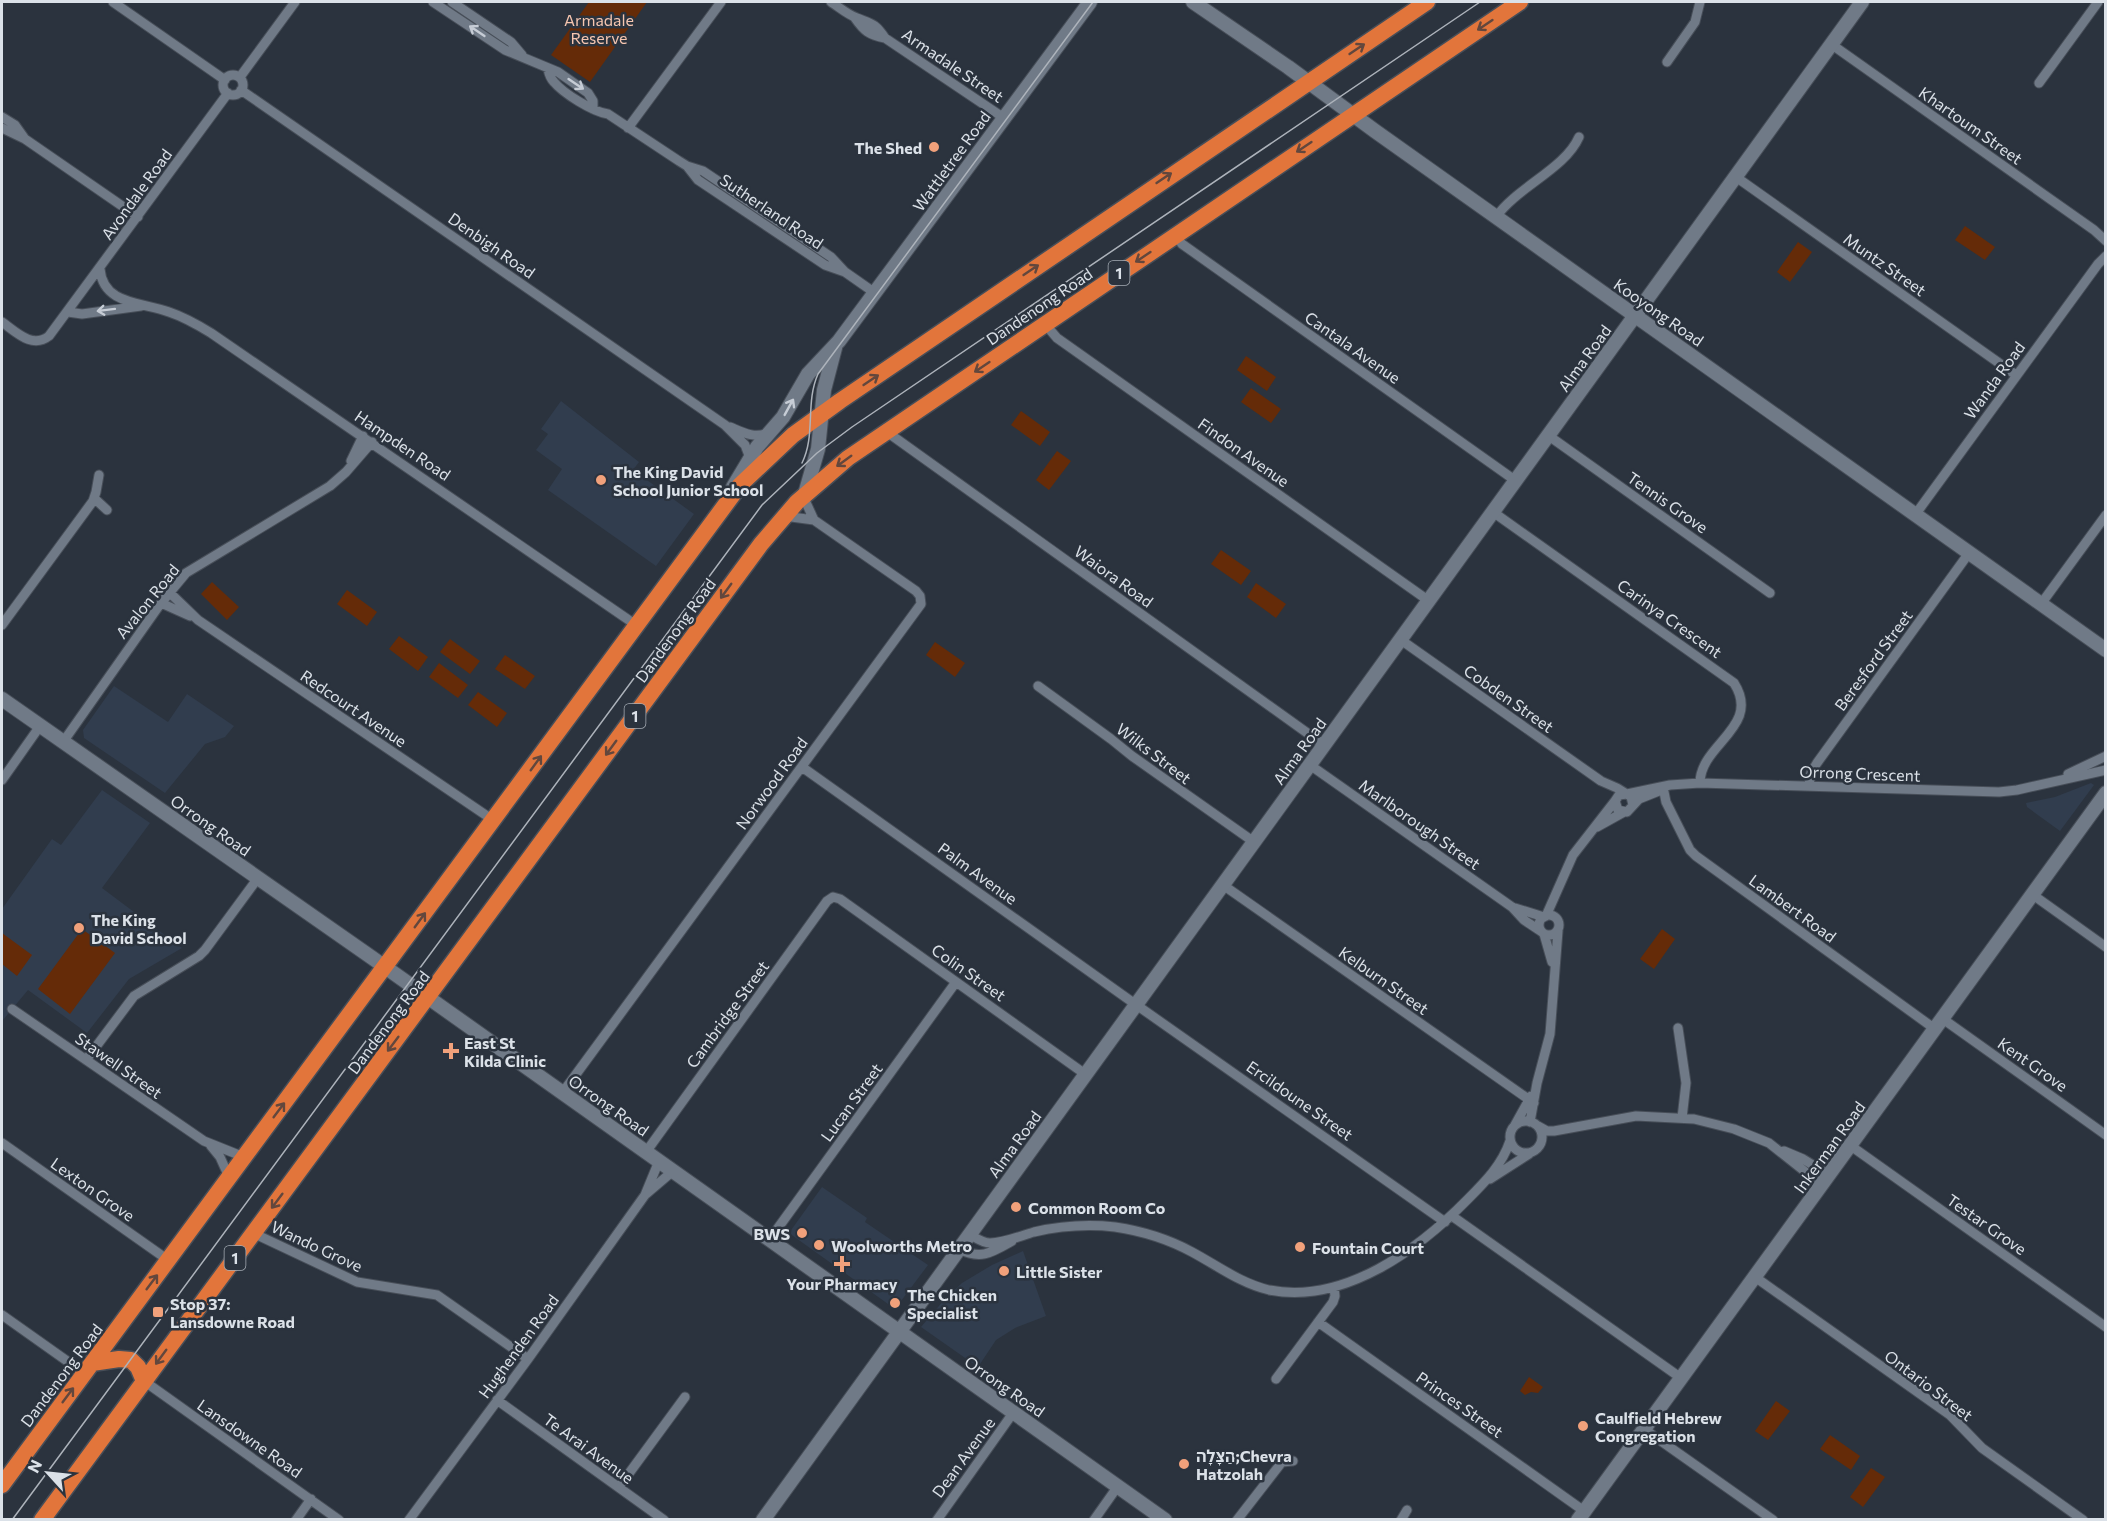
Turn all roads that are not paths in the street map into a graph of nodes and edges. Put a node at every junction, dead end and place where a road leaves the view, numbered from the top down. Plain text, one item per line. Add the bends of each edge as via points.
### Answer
1 (113, 2) edge
2 (295, 2) edge
3 (433, 2) edge
4 (452, 2) edge
5 (721, 2) edge
6 (831, 2) edge
7 (1090, 2) edge
8 (1193, 2) edge
9 (1427, 2) edge
10 (1520, 2) edge
11 (1700, 2) edge
12 (1862, 2) edge
13 (2098, 2) edge
14 (1831, 45) junction
15 (524, 56) junction
16 (1667, 62) dead end
17 (240, 77) junction
18 (225, 80) junction
19 (1308, 82) junction
20 (2039, 83) dead end
21 (242, 90) junction
22 (228, 93) junction
23 (1353, 114) junction
24 (2, 117) edge
25 (1004, 118) junction
26 (2, 128) edge
27 (628, 128) junction
28 (1579, 137) dead end
29 (25, 139) junction
30 (1736, 177) junction
31 (138, 217) junction
32 (1496, 217) junction
33 (2094, 230) junction
34 (1175, 235) junction
35 (2106, 235) edge
36 (2106, 241) edge
37 (2106, 248) edge
38 (2106, 256) edge
39 (2098, 264) junction
40 (100, 269) junction
41 (875, 293) junction
42 (144, 306) junction
43 (68, 312) junction
44 (1635, 315) junction
45 (2, 322) edge
46 (1045, 324) junction
47 (840, 341) junction
48 (2016, 375) junction
49 (823, 414) junction
50 (725, 425) junction
51 (775, 427) junction
52 (887, 432) junction
53 (363, 436) junction
54 (1549, 436) junction
55 (372, 442) junction
56 (750, 458) junction
57 (346, 472) junction
58 (99, 475) dead end
59 (1516, 481) junction
60 (804, 495) junction
61 (94, 498) junction
62 (721, 509) junction
63 (107, 510) dead end
64 (1493, 512) junction
65 (1915, 515) junction
66 (2106, 515) edge
67 (783, 516) junction
68 (814, 520) junction
69 (1969, 553) junction
70 (169, 592) junction
71 (1770, 593) dead end
72 (1429, 601) junction
73 (161, 603) junction
74 (2041, 604) junction
75 (198, 620) junction
76 (2, 625) edge
77 (636, 625) junction
78 (1401, 640) junction
79 (2106, 650) edge
80 (1038, 686) dead end
81 (2, 699) edge
82 (40, 726) junction
83 (63, 742) junction
84 (1324, 745) junction
85 (2106, 756) edge
86 (1310, 765) junction
87 (802, 767) junction
88 (2106, 770) edge
89 (2, 780) edge
90 (1601, 781) junction
91 (2055, 781) junction
92 (1700, 783) junction
93 (1809, 786) junction
94 (1663, 787) junction
95 (1626, 793) junction
96 (2106, 793) edge
97 (1616, 800) junction
98 (1634, 805) junction
99 (1624, 812) junction
100 (494, 820) junction
101 (1592, 830) junction
102 (1254, 842) junction
103 (258, 878) junction
104 (1223, 885) junction
105 (1558, 890) junction
106 (2033, 895) junction
107 (833, 897) joint
108 (1512, 907) junction
109 (1545, 916) junction
110 (1558, 926) junction
111 (1543, 933) junction
112 (2106, 947) edge
113 (386, 967) junction
114 (1554, 970) junction
115 (956, 982) junction
116 (428, 997) junction
117 (1136, 1004) junction
118 (12, 1009) dead end
119 (1939, 1024) junction
120 (1678, 1028) dead end
121 (86, 1060) junction
122 (1085, 1074) junction
123 (563, 1092) junction
124 (1531, 1101) junction
125 (1682, 1118) junction
126 (1534, 1124) junction
127 (1515, 1125) junction
128 (1568, 1130) junction
129 (2106, 1135) edge
130 (1510, 1142) junction
131 (2, 1143) edge
132 (210, 1144) junction
133 (1851, 1146) junction
134 (1539, 1147) junction
135 (646, 1152) junction
136 (1530, 1153) junction
137 (244, 1157) junction
138 (659, 1161) junction
139 (673, 1171) junction
140 (229, 1177) junction
141 (1826, 1180) junction
142 (1485, 1182) junction
143 (645, 1195) junction
144 (1449, 1219) junction
145 (253, 1233) junction
146 (969, 1234) junction
147 (1022, 1236) junction
148 (770, 1239) junction
149 (958, 1249) junction
150 (168, 1260) junction
151 (1755, 1277) junction
152 (1334, 1287) junction
153 (2, 1315) edge
154 (1318, 1322) junction
155 (2106, 1327) edge
156 (899, 1331) junction
157 (528, 1359) junction
158 (88, 1368) junction
159 (1682, 1378) junction
160 (1276, 1379) dead end
161 (144, 1381) junction
162 (685, 1397) dead end
163 (497, 1400) junction
164 (1014, 1413) junction
165 (1644, 1429) junction
166 (1293, 1461) dead end
167 (2, 1485) edge
168 (1118, 1486) junction
169 (619, 1487) junction
170 (310, 1499) junction
171 (1407, 1510) dead end
172 (1581, 1515) edge
173 (411, 1518) edge
174 (42, 1520) edge
175 (296, 1520) edge
176 (339, 1520) edge
177 (664, 1520) edge
178 (763, 1520) edge
179 (937, 1520) edge
180 (1094, 1520) edge
181 (1165, 1520) edge
182 (1237, 1520) edge
183 (1401, 1520) edge
184 (1773, 1520) edge
185 (2083, 1520) edge

1 - 18 street
2 - 17 street
15 -> 3 street, Sutherland Road via 505,50
4 - 15 street, Sutherland Road via 511,42
5 - 27 street
6 - 25 street, Armadale Street via 878,27 885,38
7 - 25 street, Wattletree Road
8 - 19 street, Kooyong Road
19 -> 9 highway, Dandenong Road
10 -> 23 highway, Dandenong Road / 1
11 - 16 street via 1695,22
12 - 14 street, Alma Road
13 - 20 street
14 - 30 street, Alma Road
14 - 33 street, Khartoum Street
15 - 27 street, Sutherland Road via 558,72 588,93 593,109
17 - 18 street via 231,75
17 - 21 street
18 - 22 street
19 - 23 street, Kooyong Road
49 -> 19 highway, Dandenong Road
21 - 22 street
21 - 50 street, Denbigh Road
22 - 31 street, Avondale Road
23 - 32 street, Kooyong Road
23 -> 34 highway, Dandenong Road / 1
24 - 29 street via 15,125
25 - 41 street, Wattletree Road
26 - 29 street
27 - 41 street, Sutherland Road via 825,265 845,272
28 - 32 street via 1567,155 1504,206
29 - 31 street
30 - 44 street, Alma Road
30 - 48 street, Muntz Street
31 - 40 street, Avondale Road
32 - 44 street, Kooyong Road
33 - 35 street, Khartoum Street
33 - 36 street, Khartoum Street
34 -> 46 highway, Dandenong Road / 1
34 - 59 street, Cantala Avenue via 1182,244
37 - 39 street, Wanda Road
38 - 39 street, Wanda Road
39 - 48 street, Wanda Road
40 - 42 street, Hampden Road via 102,282 109,291
40 - 43 street, Avondale Road
41 - 47 street, Wattletree Road
42 -> 43 street, Hampden Road via 82,314
42 - 53 street, Hampden Road via 198,325
43 - 45 street via 49,336 38,341 27,339
44 - 54 street, Alma Road
44 - 65 street, Kooyong Road
46 -> 52 highway, Dandenong Road / 1
46 - 72 street, Findon Avenue via 1057,338
47 - 49 street, Wattletree Road via 826,381
51 -> 47 street, Wattletree Road via 808,374
48 - 65 street, Wanda Road
49 - 60 street, Wattletree Road via 818,449
49 - 62 highway, Dandenong Road via 773,453
50 - 51 street, Denbigh Road via 753,436
50 - 56 street, Denbigh Road via 746,445
51 - 56 street, Wattletree Road
52 -> 60 highway, Dandenong Road / 1
52 - 84 street, Waiora Road
53 - 55 street, Hampden Road
53 - 57 street, Avalon Road
54 - 59 street, Alma Road
54 - 71 street, Tennis Grove
55 - 57 street, Avalon Road
55 - 77 street, Hampden Road
56 - 62 street, Wattletree Road
57 - 70 street, Avalon Road via 313,498 196,566
58 - 61 street
59 - 64 street, Alma Road
60 - 67 highway, Dandenong Road / 1
60 - 68 street
61 - 63 street
61 - 76 street
62 - 77 highway, Dandenong Road
64 - 72 street, Alma Road
64 - 92 street, Carinya Crescent via 1734,683 1742,698 1741,713 1702,769
65 - 69 street, Kooyong Road
66 - 74 street
67 - 68 street, Norwood Road
67 -> 116 highway, Dandenong Road / 1
68 - 87 street, Norwood Road via 916,591 921,600 915,614
69 - 74 street, Kooyong Road
69 - 93 street, Beresford Street via 1817,763
70 - 73 street, Avalon Road
70 - 75 street, Redcourt Avenue
72 - 78 street, Alma Road
73 - 75 street, Redcourt Avenue
73 - 83 street, Avalon Road
74 - 79 street, Kooyong Road
75 - 100 street, Redcourt Avenue
100 -> 77 highway, Dandenong Road
78 - 84 street, Alma Road
78 - 90 street, Cobden Street
80 - 102 street, Wilks Street
81 - 82 street, Orrong Road
82 - 83 street, Orrong Road
82 - 89 street
83 - 103 street, Orrong Road
84 - 86 street, Alma Road
85 - 91 street, Orrong Crescent
86 - 102 street, Alma Road
86 - 108 street, Marlborough Street
87 - 117 street, Palm Avenue
87 - 123 street, Norwood Road
88 - 91 street, Orrong Crescent
90 - 95 street, Cobden Street
90 - 97 street, Cobden Street
91 - 93 street, Orrong Crescent via 2017,790 1983,792
92 - 93 street, Orrong Crescent
92 - 94 street, Orrong Crescent
94 - 95 street, Orrong Crescent
94 - 98 street, Orrong Crescent
94 - 119 street, Lambert Road via 1666,802 1695,856
95 - 97 street
95 - 98 street
96 - 106 street, Inkerman Road
97 - 99 street via 1616,807
97 - 101 street
98 - 99 street
99 - 101 street
113 -> 100 highway, Dandenong Road
101 - 105 street via 1573,855
102 - 104 street, Alma Road
103 - 113 street, Orrong Road
103 - 121 street via 206,950 134,996
104 - 117 street, Alma Road
104 - 124 street, Kelburn Street
105 - 109 street
105 - 110 street
106 - 112 street
106 - 119 street, Inkerman Road
107 - 115 street, Colin Street
107 - 135 street, Cambridge Street
108 - 109 street, Marlborough Street
108 - 111 street, Marlborough Street
109 - 110 street via 1554,917
109 - 111 street via 1539,926
110 - 111 street via 1552,935
110 - 114 street
111 - 114 street
113 - 116 street, Orrong Road
137 -> 113 highway, Dandenong Road
114 - 124 street via 1550,1034
115 - 122 street, Colin Street
115 - 148 street, Lucan Street
116 - 123 street, Orrong Road
116 -> 145 highway, Dandenong Road / 1
117 - 122 street, Alma Road
117 - 144 street, Ercildoune Street
118 - 121 street, Stawell Street
119 - 129 street, Kent Grove
119 - 133 street, Inkerman Road
120 - 125 street via 1686,1083
121 - 132 street, Stawell Street
122 - 146 street, Alma Road
123 - 135 street, Orrong Road
124 - 126 street
124 - 127 street
125 - 128 street via 1636,1116
125 - 141 street via 1754,1136
126 - 127 street via 1525,1121
126 - 128 street via 1547,1131
126 - 134 street via 1542,1136
127 - 130 street
128 - 134 street
130 - 136 street via 1520,1153
130 - 142 street
131 - 150 street, Lexton Grove
132 - 137 street, Stawell Street
132 - 140 street, Stawell Street
133 - 141 street, Inkerman Road
133 - 155 street, Testar Grove
134 - 136 street
135 - 138 street, Orrong Road
136 - 142 street
137 - 140 highway, Dandenong Road
138 - 139 street, Orrong Road
138 - 143 street, Hughenden Road
139 - 143 street, Hughenden Road
139 - 148 street, Orrong Road
140 - 150 highway, Dandenong Road
141 - 151 street, Inkerman Road
142 - 144 street
143 - 157 street, Hughenden Road
144 - 152 street via 1386,1264
144 - 159 street, Ercildoune Street
145 - 157 street, Wando Grove via 357,1282 437,1294
145 -> 161 highway, Dandenong Road / 1
146 - 147 street via 987,1243
146 - 149 street, Alma Road
147 - 149 street via 980,1256
147 - 152 street via 1065,1226 1128,1229 1178,1245 1233,1277 1269,1290
148 - 156 street, Orrong Road
149 - 156 street, Alma Road
158 -> 150 highway, Dandenong Road
151 - 159 street, Inkerman Road
151 - 185 street, Ontario Street via 1950,1415 1987,1453
152 - 154 street via 1334,1299
153 - 158 street
154 - 160 street
154 - 172 street, Princes Street
156 - 164 street, Orrong Road
156 - 178 street, Alma Road
157 - 163 street, Hughenden Road
158 - 161 highway via 124,1358 138,1367
167 -> 158 highway, Dandenong Road
159 - 165 street, Inkerman Road
161 - 170 street, Lansdowne Road
161 - 174 highway, Dandenong Road / 1
162 - 169 street
163 - 169 street, Te Arai Avenue
163 - 173 street, Hughenden Road
164 - 168 street, Orrong Road
164 - 179 street, Dean Avenue
165 - 172 street, Inkerman Road
165 - 184 street
166 - 182 street via 1282,1462
168 - 180 street
168 - 181 street, Orrong Road
169 - 177 street, Te Arai Avenue
170 - 175 street
170 - 176 street, Lansdowne Road
171 - 183 street

